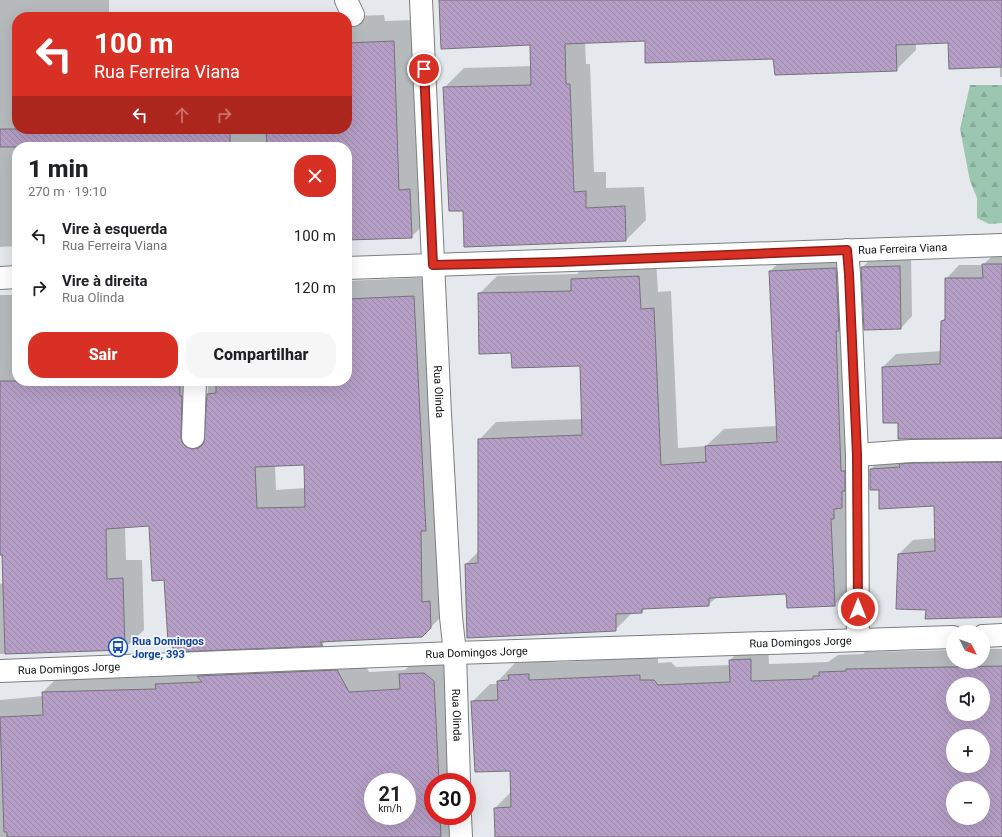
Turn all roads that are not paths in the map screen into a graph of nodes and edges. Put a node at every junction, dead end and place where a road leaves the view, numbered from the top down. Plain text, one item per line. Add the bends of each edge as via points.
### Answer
1 (421, 0) edge
2 (1002, 245) edge
3 (847, 250) junction
4 (433, 265) junction
5 (352, 268) edge
6 (0, 278) edge
7 (12, 278) edge
8 (196, 386) edge
9 (193, 437) dead end
10 (1002, 450) edge
11 (857, 455) junction
12 (990, 636) edge
13 (1002, 636) edge
14 (946, 637) edge
15 (858, 640) junction
16 (455, 653) junction
17 (0, 671) edge
18 (459, 773) edge
19 (460, 825) edge
20 (461, 837) edge

1 - 4 street, Rua Olinda
2 - 3 street, Rua Ferreira Viana
3 - 4 street, Rua Ferreira Viana
3 - 11 street
4 - 5 street, Rua Ferreira Viana
4 - 16 street, Rua Olinda
6 - 7 street
8 - 9 street
10 - 11 street via 911,451
11 - 15 street
12 - 13 street
14 - 15 street, Rua Domingos Jorge
15 - 16 street, Rua Domingos Jorge
16 - 17 street, Rua Domingos Jorge
16 - 18 street, Rua Olinda
19 - 20 street

